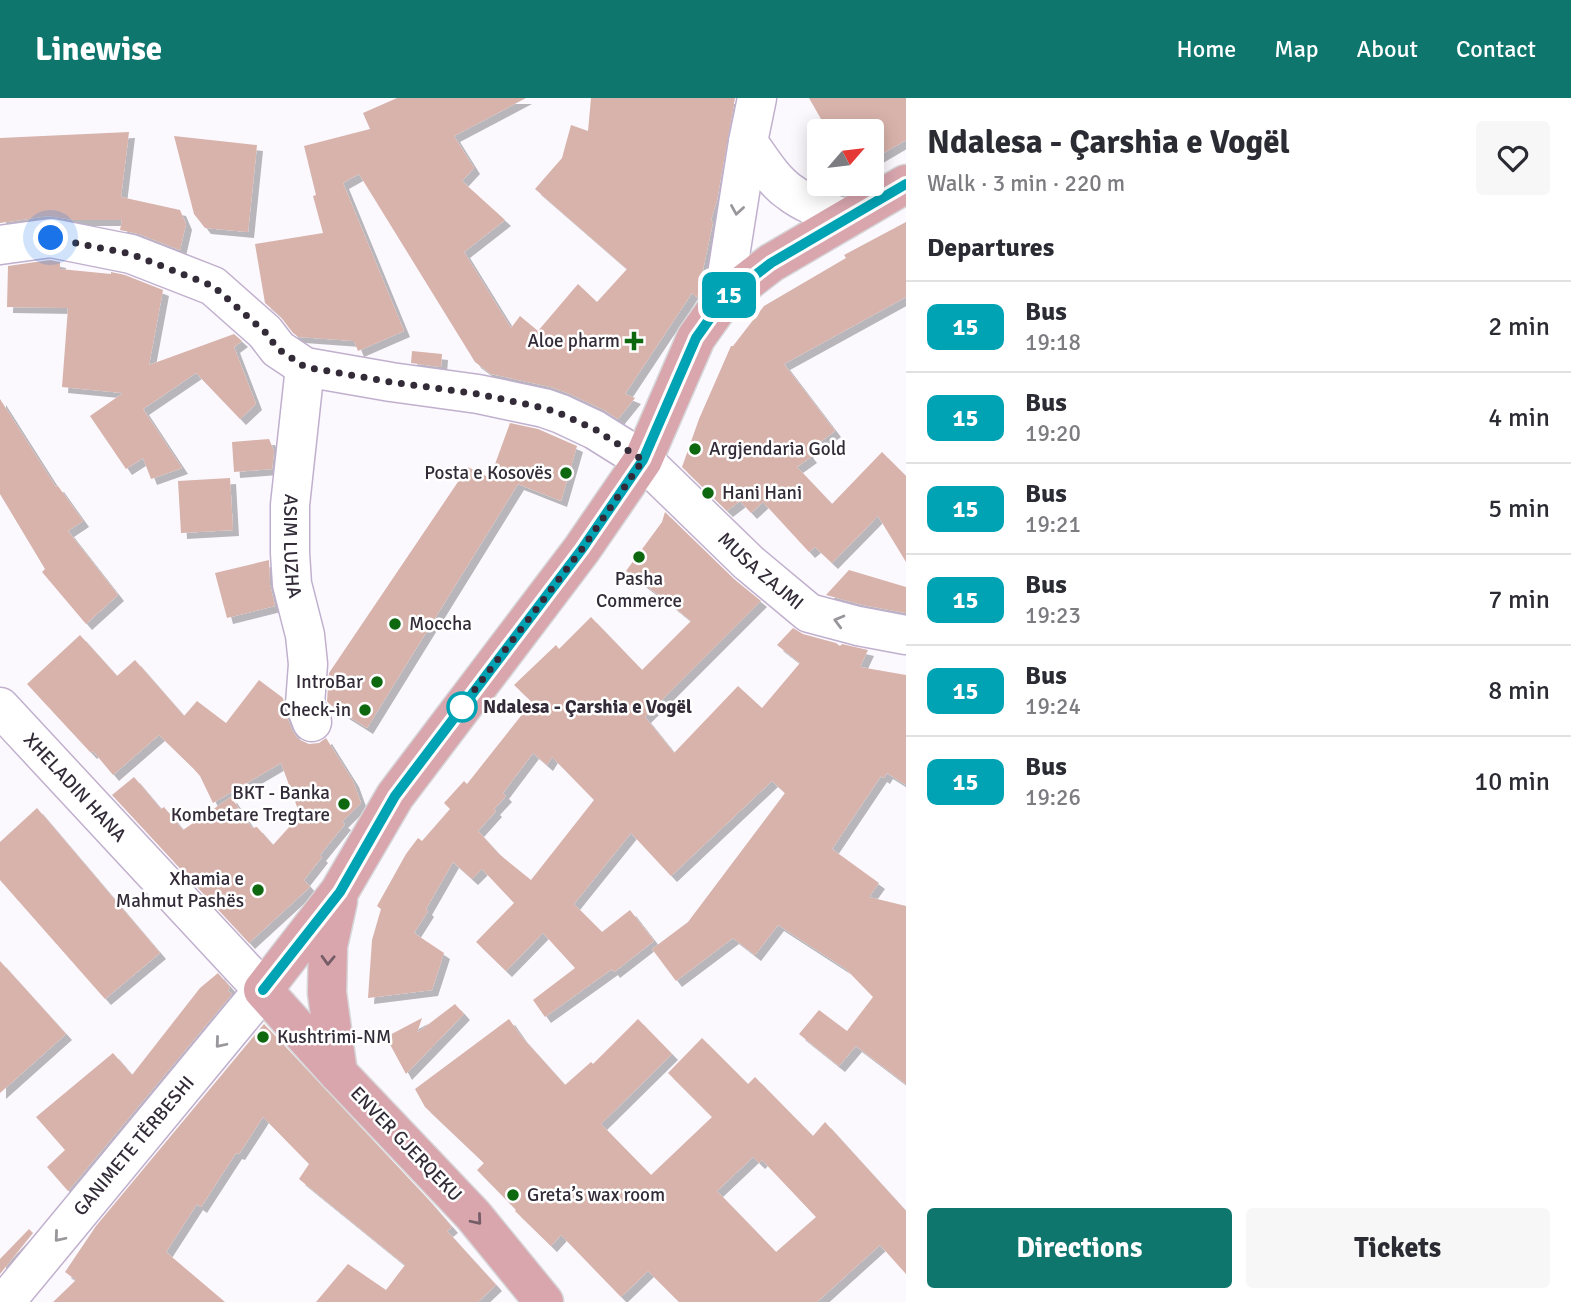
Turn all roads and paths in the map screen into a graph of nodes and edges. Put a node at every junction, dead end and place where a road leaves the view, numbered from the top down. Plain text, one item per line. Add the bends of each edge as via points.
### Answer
1 (757, 98) edge
2 (748, 142) junction
3 (906, 184) edge
4 (846, 219) junction
5 (0, 245) edge
6 (723, 300) junction
7 (305, 367) junction
8 (643, 460) junction
9 (906, 635) edge
10 (0, 707) edge
11 (312, 722) dead end
12 (340, 892) junction
13 (263, 990) junction
14 (338, 1073) junction
15 (5, 1302) edge
16 (544, 1302) edge

1 - 2 street
2 - 4 street via 789,192
2 -> 6 street
3 - 4 main road
4 - 6 main road via 771,263
5 - 7 street via 51,238 131,254 213,286 278,349
6 - 8 main road via 696,338
7 - 8 street, MUSA ZAJMI via 544,408 596,430
7 - 11 street, ASIM LUZHA via 290,505 290,553 308,664 305,704
9 -> 8 street, MUSA ZAJMI via 809,613 749,563
8 - 12 main road via 582,549 395,796
10 - 13 street, XHELADIN HANA
12 - 13 main road
12 -> 14 main road via 328,946 327,993
13 - 14 main road, ENVER GJERQEKU
13 -> 15 street, GANIMETE TËRBESHI
14 -> 16 main road, ENVER GJERQEKU via 473,1215

